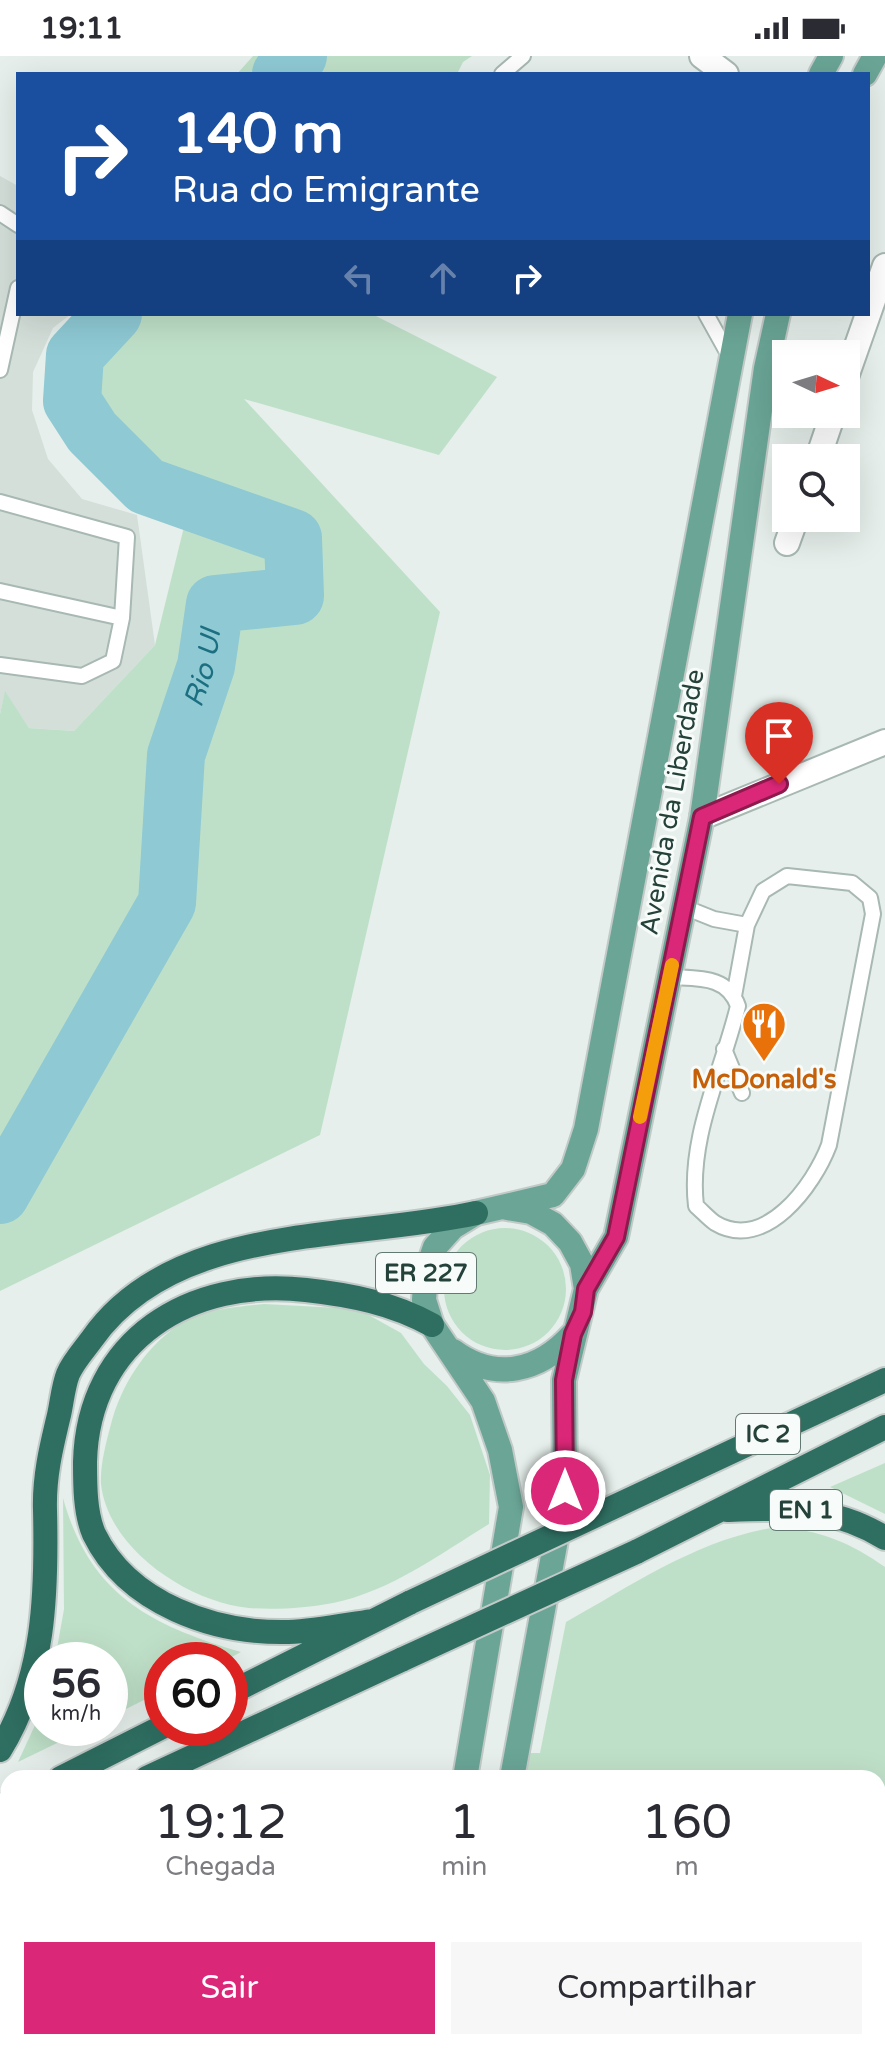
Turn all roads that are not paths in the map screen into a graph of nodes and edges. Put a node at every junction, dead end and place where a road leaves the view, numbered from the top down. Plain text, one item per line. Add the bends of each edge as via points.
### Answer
1 (523, 56) edge
2 (702, 56) edge
3 (504, 72) edge
4 (723, 72) edge
5 (885, 266) edge
6 (16, 297) edge
7 (870, 309) edge
8 (707, 316) edge
9 (740, 316) edge
10 (778, 316) edge
11 (867, 316) edge
12 (859, 340) edge
13 (731, 359) junction
14 (0, 370) edge
15 (0, 502) edge
16 (791, 532) edge
17 (787, 543) dead end
18 (0, 591) edge
19 (122, 618) junction
20 (0, 665) edge
21 (885, 742) edge
22 (702, 817) junction
23 (684, 907) junction
24 (747, 925) junction
25 (669, 977) junction
26 (734, 996) junction
27 (724, 1049) junction
28 (742, 1093) dead end
29 (507, 1208) junction
30 (476, 1213) junction
31 (586, 1289) junction
32 (432, 1325) junction
33 (573, 1334) junction
34 (448, 1347) junction
35 (885, 1380) edge
36 (885, 1427) edge
37 (720, 1510) junction
38 (885, 1538) edge
39 (372, 1621) junction
40 (248, 1684) edge
41 (144, 1736) edge
42 (0, 1750) edge
43 (77, 1770) edge
44 (164, 1770) edge
45 (466, 1770) edge
46 (513, 1770) edge

1 - 3 lane
2 - 4 street
5 - 7 street
6 - 14 lane
8 - 13 lane
9 - 13 main road, Avenida da Liberdade
10 - 22 main road, Avenida da Liberdade
11 - 12 street
13 - 29 main road, Avenida da Liberdade via 586,1129 573,1169 553,1195
15 - 19 lane via 127,537
16 - 17 street
18 - 19 lane
19 - 20 lane via 113,661 82,676
21 - 22 street
22 - 23 main road, Avenida da Liberdade
23 - 24 lane
23 - 25 main road, Avenida da Liberdade
24 - 26 lane
24 - 27 lane via 763,891 787,876 852,883 870,898 873,914 829,1145 819,1173 770,1223 742,1230 716,1224 696,1206 694,1183 707,1106
25 - 26 lane via 719,982
25 - 31 main road, Avenida da Liberdade via 616,1237
26 - 27 lane via 738,1006
27 - 28 lane
29 - 30 main road, Avenida da Liberdade / ER 227
29 - 31 main road, Avenida da Liberdade / ER 227 via 531,1212 553,1224 582,1264
30 - 32 main road, Avenida da Liberdade / ER 227 via 435,1247 424,1300
30 - 42 highway via 211,1255 148,1282 105,1321 68,1373 44,1479 47,1588 33,1678
31 - 33 main road, Avenida da Liberdade
32 - 34 main road, Avenida da Liberdade / ER 227
32 - 39 highway via 401,1308 342,1294 281,1287 219,1293 170,1312 132,1342 100,1387 86,1437 85,1488 93,1531 112,1563 146,1595 235,1628 288,1632
33 - 34 main road, Avenida da Liberdade / ER 227 via 537,1364 513,1370 489,1370
33 - 46 main road, Avenida da Liberdade via 564,1380 565,1491
34 - 45 main road, Avenida da Liberdade / ER 227 via 483,1401 511,1507
35 - 39 highway, IC 2, bridge
36 - 37 highway, IC 2
37 - 38 highway, EN 1 via 794,1508 856,1520
37 - 44 highway, IC 2, bridge
39 - 40 highway, IC 2
41 - 43 highway

